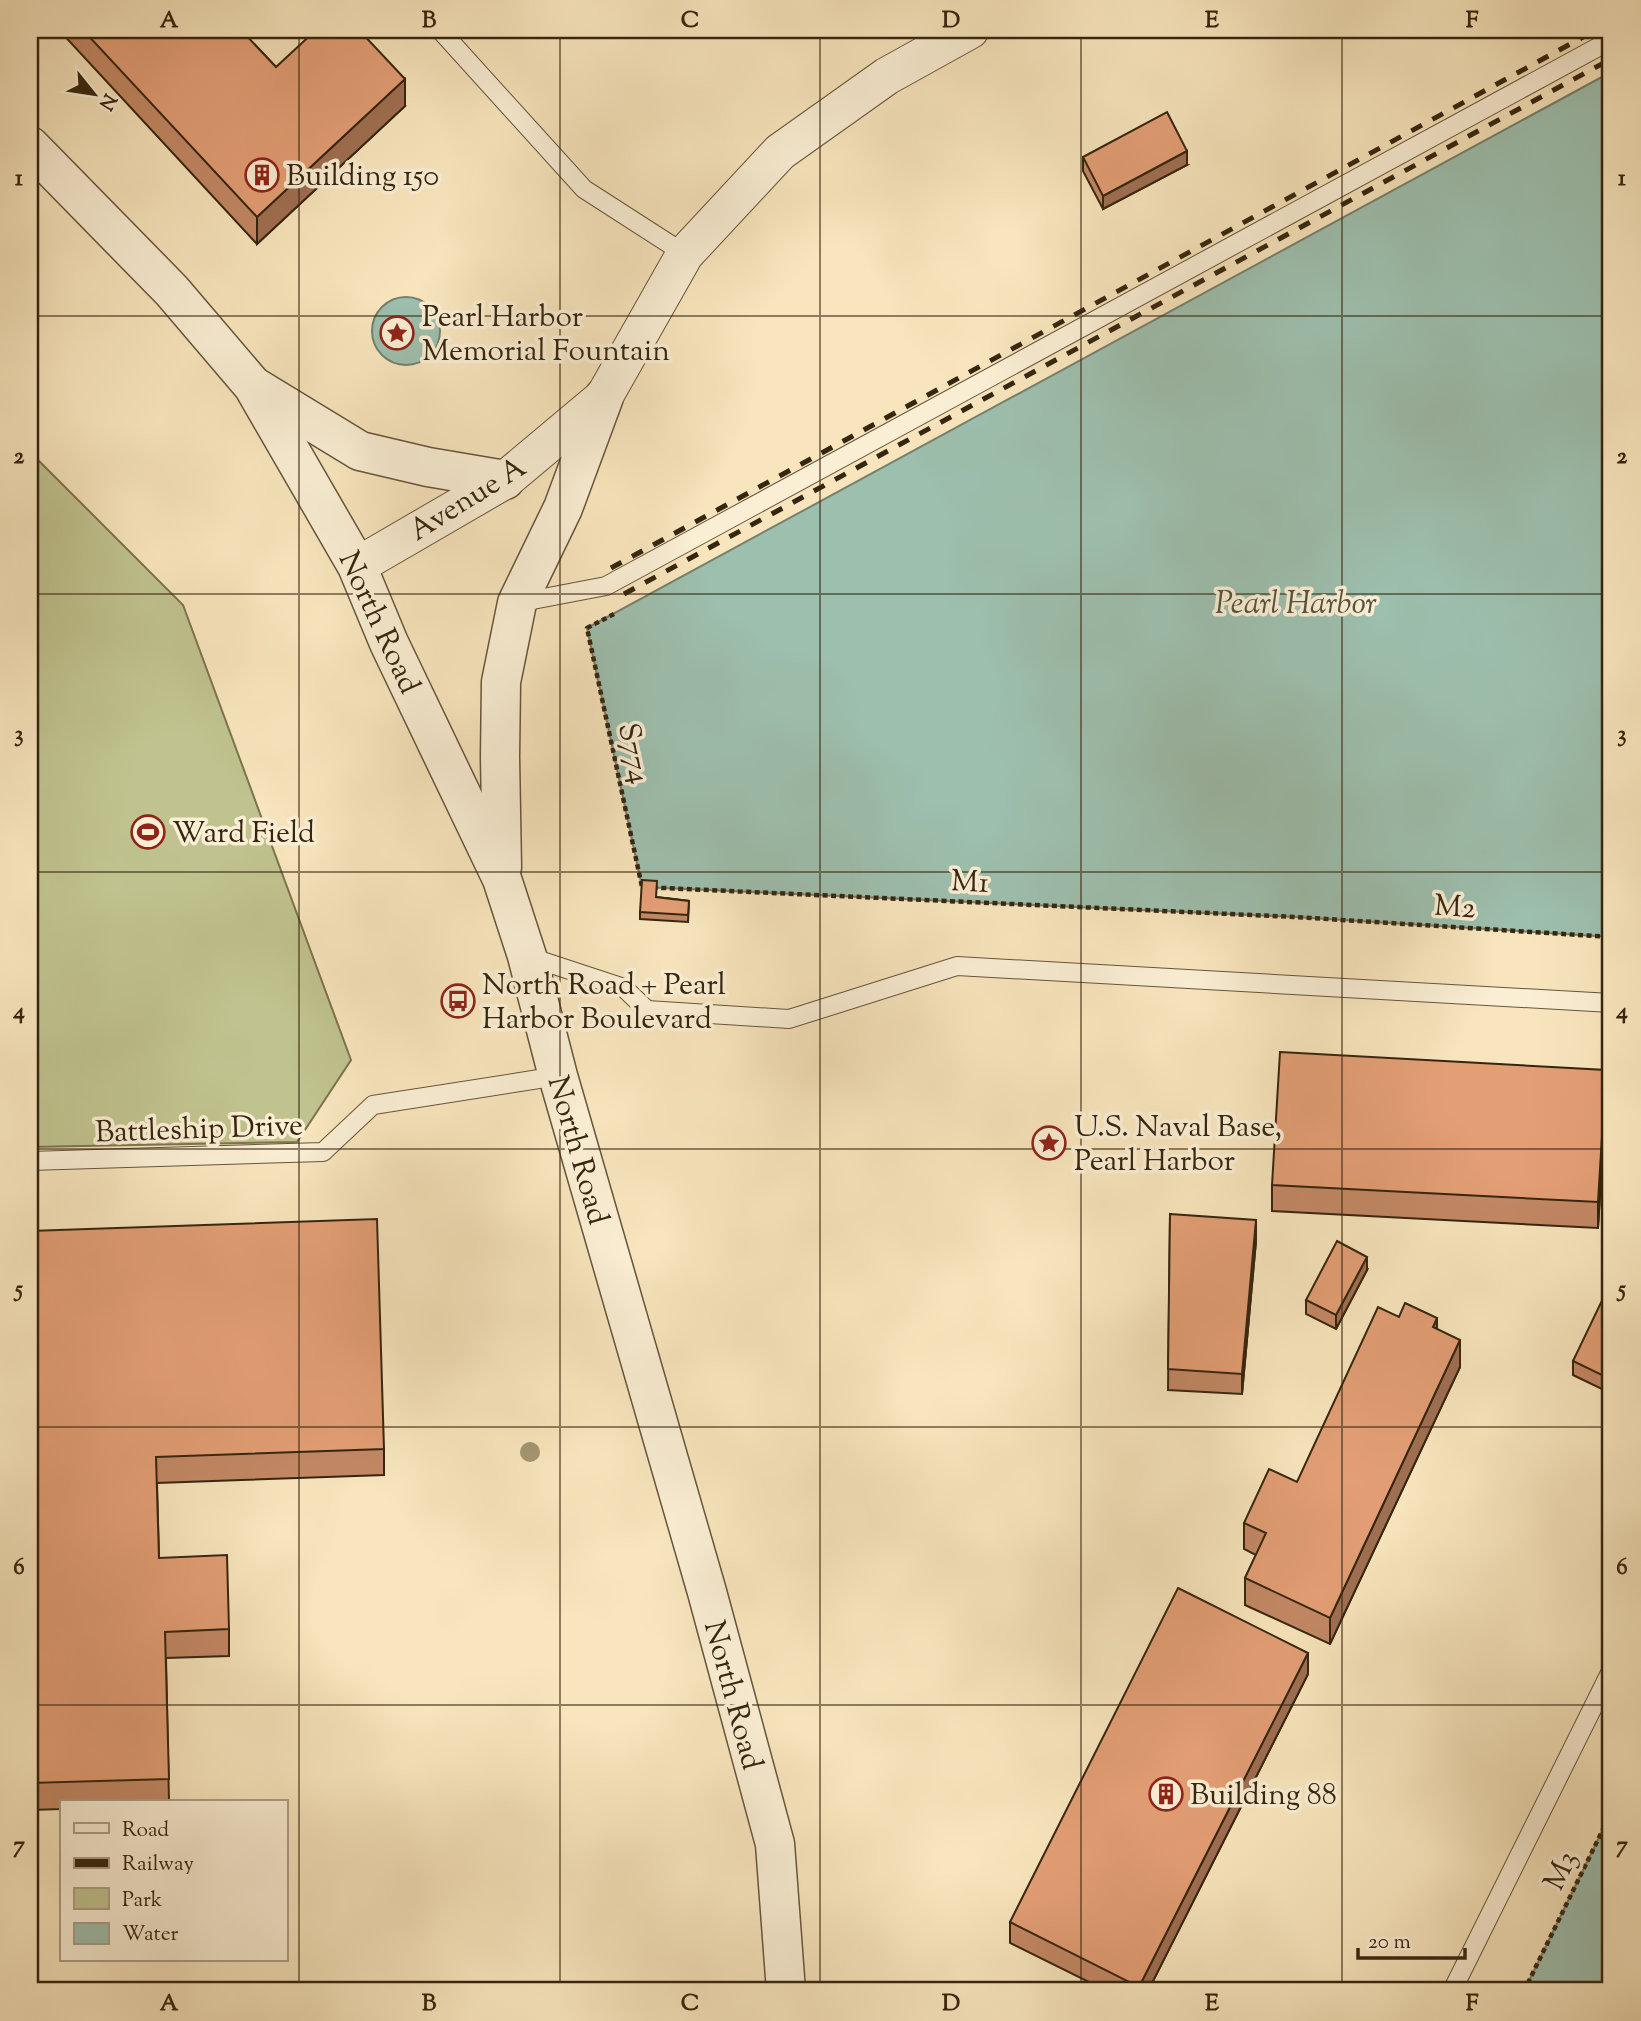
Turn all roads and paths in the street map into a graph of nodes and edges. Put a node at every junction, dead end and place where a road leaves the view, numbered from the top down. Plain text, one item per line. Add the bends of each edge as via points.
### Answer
1 (440, 30) edge
2 (970, 30) edge
3 (1611, 40) edge
4 (30, 146) edge
5 (685, 254) junction
6 (253, 386) junction
7 (604, 397) junction
8 (505, 480) junction
9 (357, 566) junction
10 (517, 603) junction
11 (617, 612) dead end
12 (502, 879) junction
13 (642, 887) joint
14 (1295, 917) joint
15 (1611, 937) edge
16 (527, 956) junction
17 (1611, 1003) edge
18 (558, 1076) junction
19 (30, 1161) edge
20 (1611, 1671) edge
21 (1611, 1813) edge
22 (786, 1991) edge
23 (1452, 1991) edge
24 (1524, 1991) edge

1 - 5 lane via 584,188
2 - 5 street via 887,76 780,152
3 - 10 lane via 606,586
4 - 6 street, North Road via 172,291
5 - 7 street
6 - 8 street via 360,451
6 - 9 street, North Road
7 - 8 street, Avenue A
7 - 10 street via 563,508
8 - 9 street, Avenue A
9 - 12 street, North Road
10 - 12 street via 501,682
11 - 13 path, S774 via 587,628
12 - 16 street, North Road
13 - 14 path, M1
14 - 15 path, M2
16 - 17 lane via 624,988 648,1010 789,1019 957,966
16 - 18 street, North Road
18 - 19 lane, Battleship Drive via 373,1105 323,1152
18 - 22 street, North Road via 775,1844
20 - 23 lane
21 - 24 path, M3

